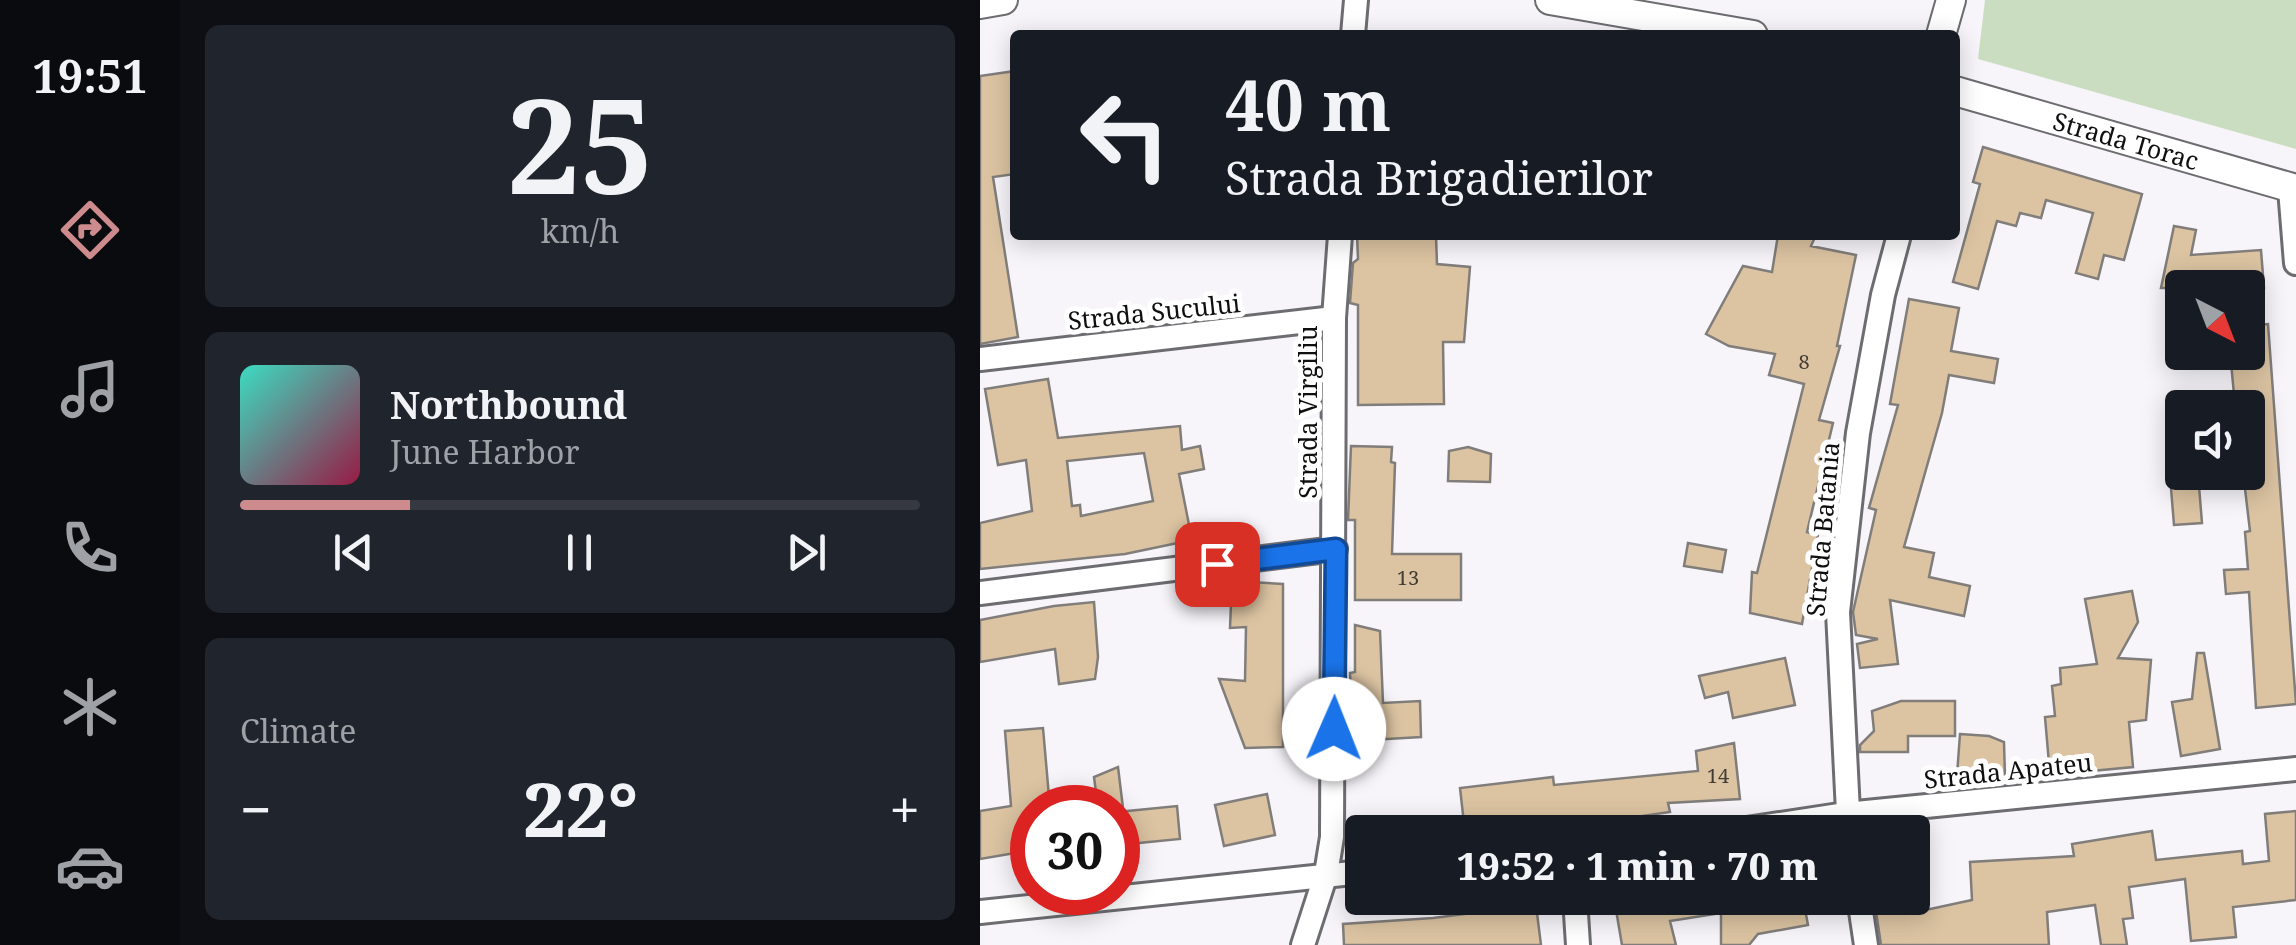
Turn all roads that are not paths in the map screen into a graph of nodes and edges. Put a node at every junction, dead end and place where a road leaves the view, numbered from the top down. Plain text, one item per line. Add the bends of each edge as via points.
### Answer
1 (1003, 0) edge
2 (1356, 0) edge
3 (1550, 0) edge
4 (1951, 0) edge
5 (980, 4) edge
6 (1353, 30) edge
7 (1725, 30) edge
8 (1943, 30) edge
9 (1960, 92) edge
10 (2293, 189) edge
11 (1340, 240) edge
12 (1898, 240) edge
13 (2296, 263) edge
14 (1334, 318) junction
15 (980, 359) edge
16 (1336, 549) junction
17 (980, 593) edge
18 (2296, 768) edge
19 (1847, 815) edge
20 (1912, 815) edge
21 (1345, 873) edge
22 (1326, 874) junction
23 (980, 912) edge
24 (1575, 915) edge
25 (1861, 915) edge
26 (1303, 945) edge
27 (1578, 945) edge
28 (1866, 945) edge

1 - 5 street
2 - 6 street
3 - 7 street
4 - 8 street
9 - 10 street, Strada Torac
10 - 13 street
11 - 14 street, Strada Virgiliu
12 - 19 street, Strada Batania via 1858,433 1840,592
14 - 15 street, Strada Sucului
14 - 16 street, Strada Virgiliu
16 - 17 street
16 - 22 street, Strada Virgiliu
18 - 20 street, Strada Apateu
21 - 22 street
22 - 23 street
22 - 26 street, Strada Virgiliu
24 - 27 street
25 - 28 street

